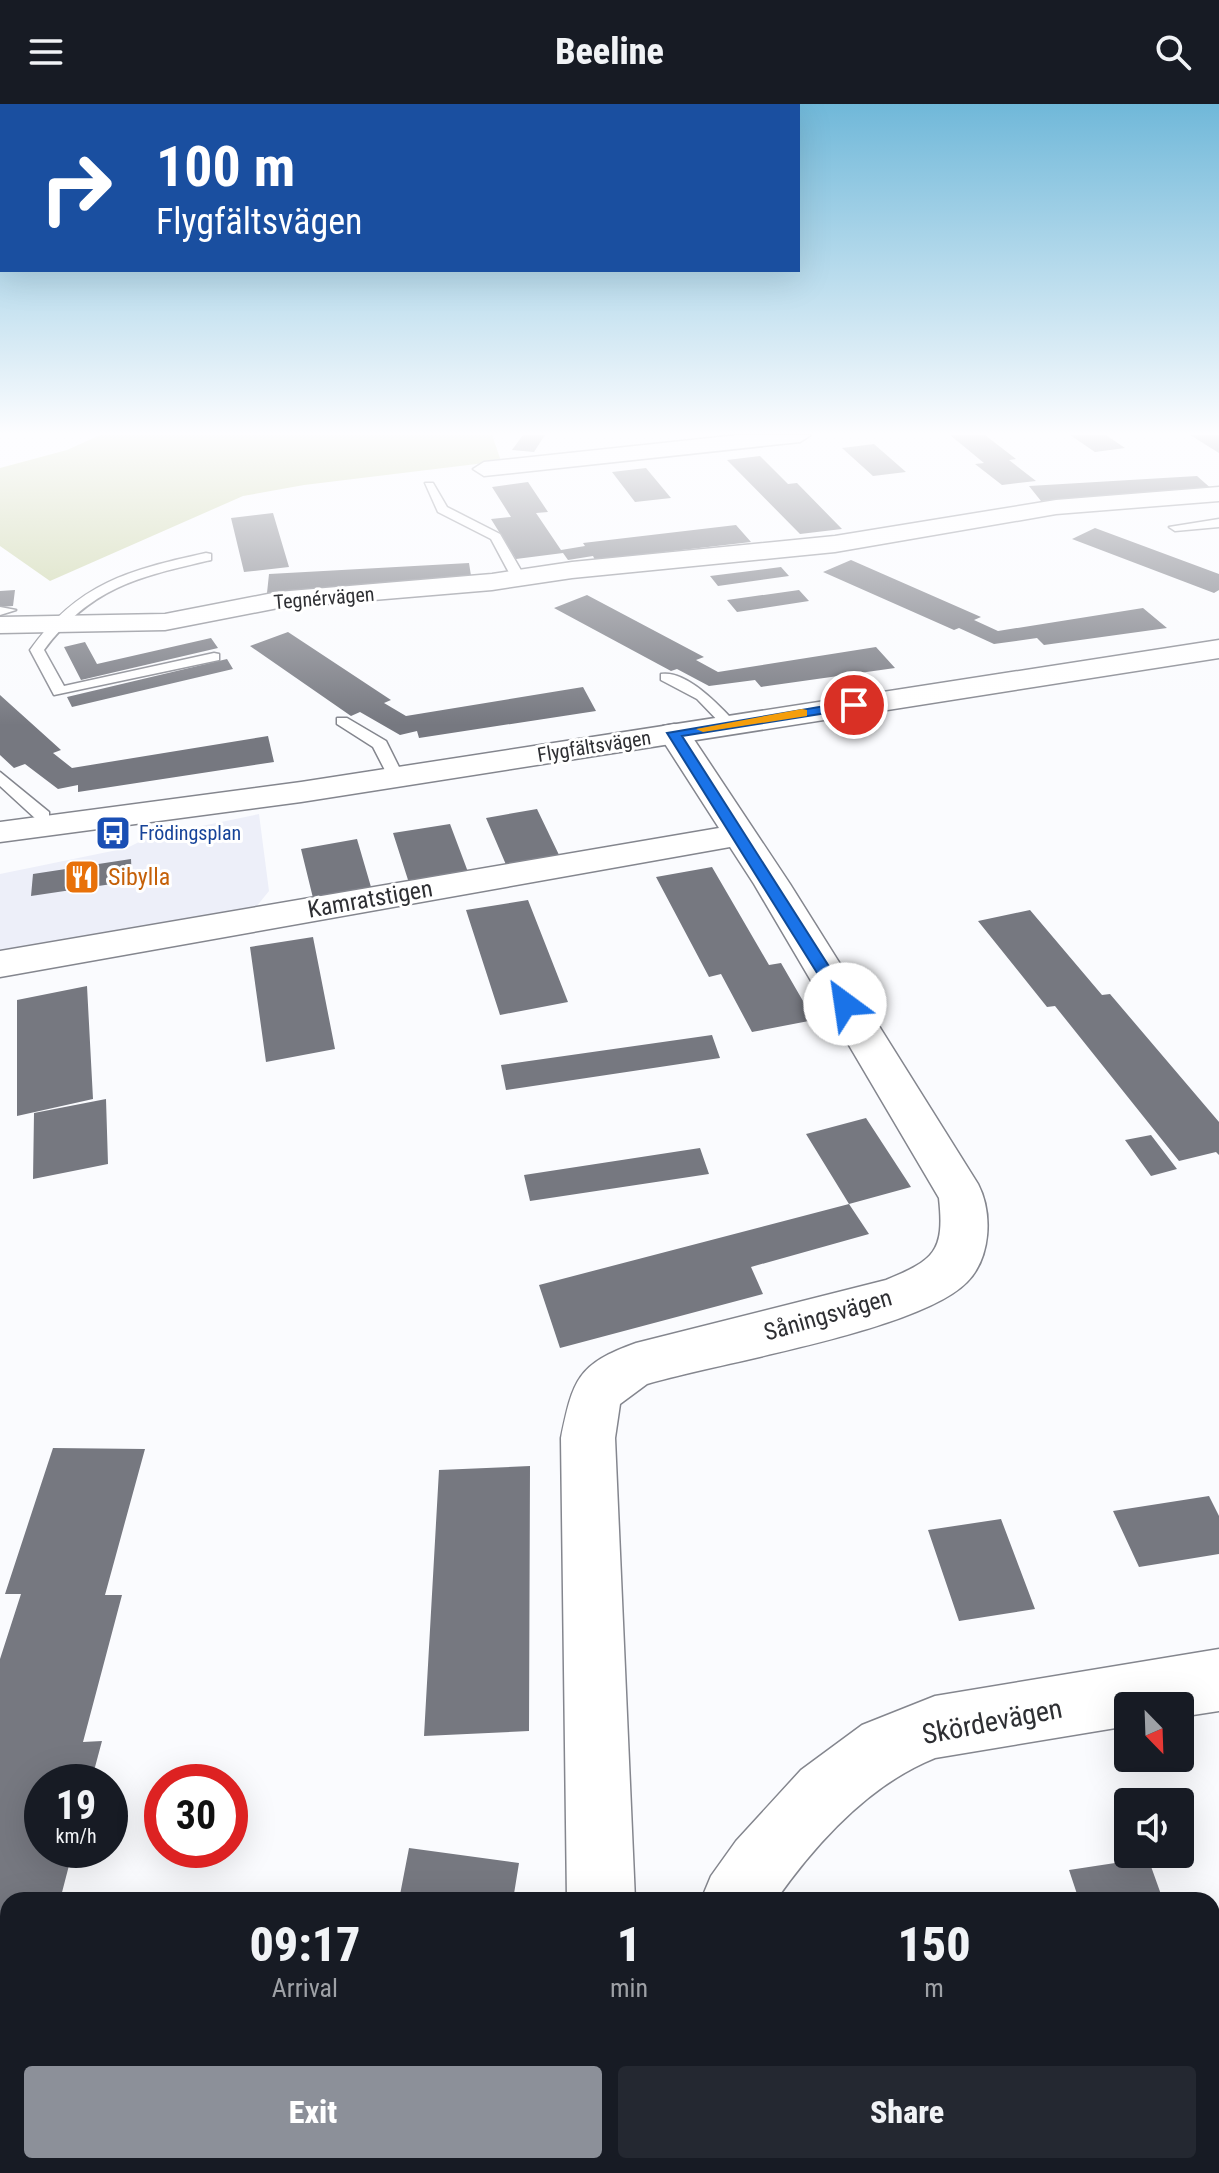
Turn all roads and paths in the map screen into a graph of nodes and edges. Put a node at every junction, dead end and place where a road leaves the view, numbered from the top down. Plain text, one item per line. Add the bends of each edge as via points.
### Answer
1 (485, 532) edge
2 (909, 532) edge
3 (206, 557) dead end
4 (519, 579) junction
5 (3, 615) edge
6 (55, 623) junction
7 (1219, 649) edge
8 (214, 657) dead end
9 (666, 677) dead end
10 (342, 721) dead end
11 (729, 724) junction
12 (674, 733) junction
13 (0, 777) edge
14 (396, 777) junction
15 (301, 792) junction
16 (43, 816) dead end
17 (0, 832) edge
18 (739, 835) junction
19 (0, 856) edge
20 (0, 964) edge
21 (1219, 1680) edge
22 (601, 1892) edge
23 (741, 1892) edge

1 - 4 lane via 496,537
2 - 4 street, Tegnérvägen
3 - 6 lane via 112,581
4 - 6 street, Tegnérvägen via 278,600 165,622
5 - 6 street, Tegnérvägen
6 - 8 lane via 37,650 59,692
7 - 11 street, Flygfältsvägen
9 - 11 lane via 702,696
10 - 14 lane via 380,744
11 - 12 street, Flygfältsvägen
12 - 14 street, Flygfältsvägen
12 - 18 street, Såningsvägen
13 - 16 lane
14 - 15 street, Flygfältsvägen
15 - 17 street, Flygfältsvägen
15 - 19 street, Flygfältsvägen
18 - 20 street, Kamratstigen
18 - 22 street, Såningsvägen via 962,1197 967,1236 950,1269 913,1291 633,1366 596,1393 588,1438
21 - 23 street, Skördevägen via 935,1727 884,1747 824,1793

